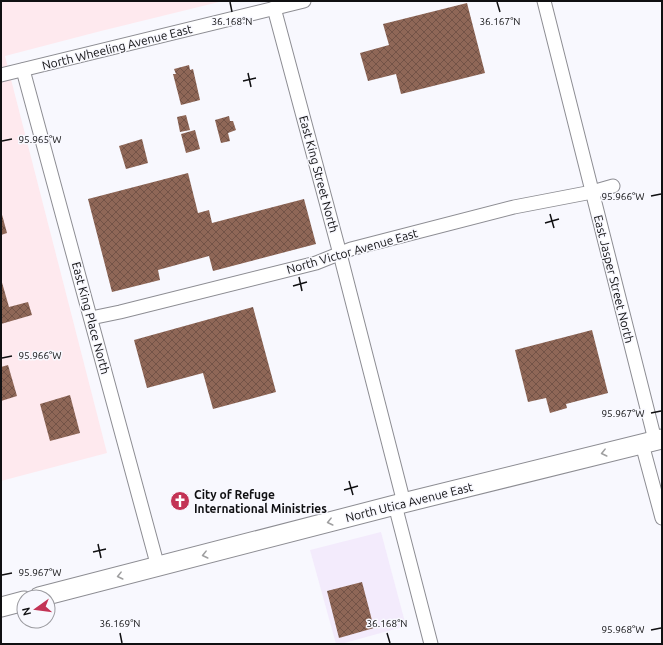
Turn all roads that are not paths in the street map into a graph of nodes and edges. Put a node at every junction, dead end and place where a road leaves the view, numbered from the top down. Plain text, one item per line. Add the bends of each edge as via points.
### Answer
1 (304, 1) edge
2 (544, 1) edge
3 (274, 8) junction
4 (23, 70) junction
5 (1, 76) edge
6 (613, 186) dead end
7 (592, 192) junction
8 (340, 254) junction
9 (91, 318) junction
10 (653, 441) edge
11 (400, 504) junction
12 (662, 518) edge
13 (158, 567) junction
14 (56, 593) edge
15 (16, 603) edge
16 (1, 607) edge
17 (431, 644) edge

1 - 3 street, North Wheeling Avenue East
2 - 7 street, East Jasper Street North
3 - 4 street, North Wheeling Avenue East
3 - 8 street, East King Street North
4 - 5 street, North Wheeling Avenue East
4 - 9 street, East King Place North
6 - 7 street, North Victor Avenue East
7 - 8 street, North Victor Avenue East via 514,207
7 - 10 street, East Jasper Street North
8 - 9 street, North Victor Avenue East via 316,263
8 - 11 street, East King Street North
9 - 13 street, East King Place North
10 -> 11 main road, North Utica Avenue East
10 - 12 street, East Jasper Street North
11 -> 13 main road, North Utica Avenue East
11 - 17 street, East King Street North
13 -> 14 main road, North Utica Avenue East
15 - 16 main road

